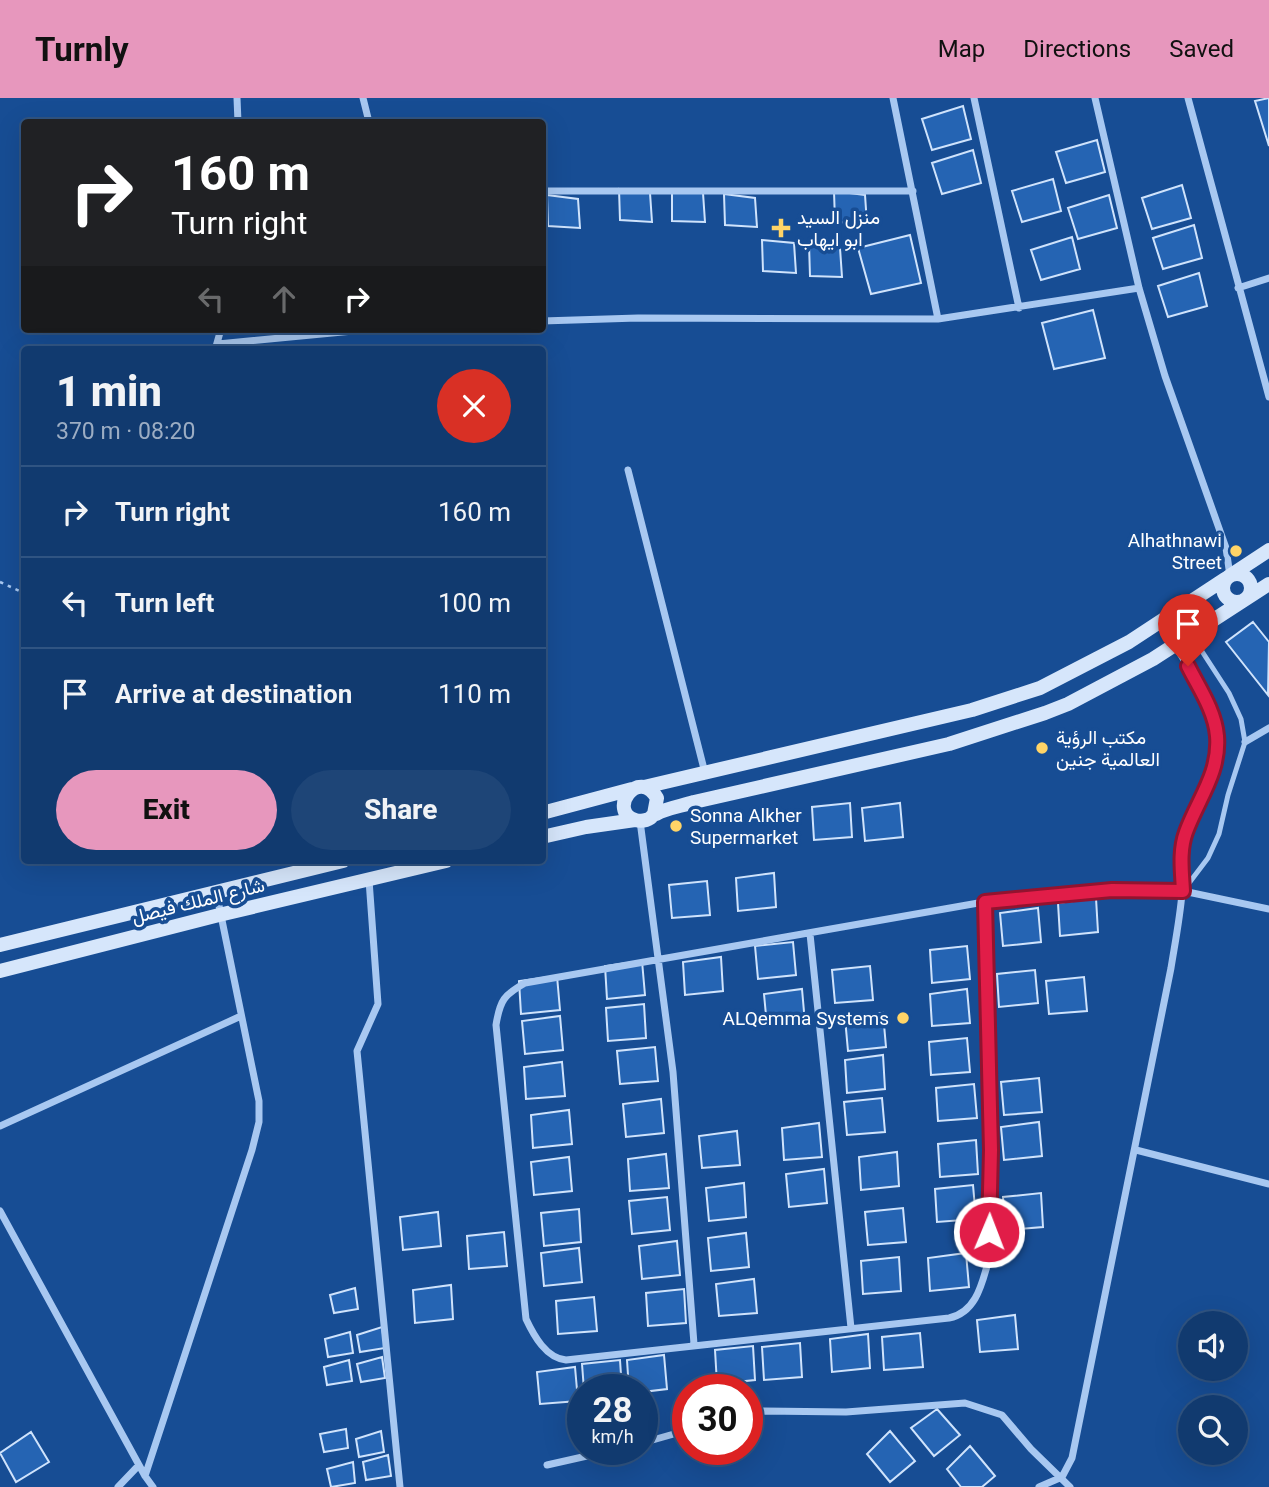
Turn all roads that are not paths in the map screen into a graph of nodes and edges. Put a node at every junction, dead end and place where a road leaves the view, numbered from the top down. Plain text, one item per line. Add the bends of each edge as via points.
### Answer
1 (237, 98) edge
2 (363, 98) edge
3 (892, 98) edge
4 (974, 98) edge
5 (1095, 98) edge
6 (1188, 98) edge
7 (239, 119) edge
8 (368, 119) edge
9 (546, 191) edge
10 (913, 191) junction
11 (1269, 278) edge
12 (1139, 288) junction
13 (1238, 288) junction
14 (1018, 308) junction
15 (938, 319) junction
16 (546, 321) edge
17 (339, 333) edge
18 (226, 346) edge
19 (1269, 397) edge
20 (628, 470) dead end
21 (1269, 550) edge
22 (1230, 577) junction
23 (1269, 584) edge
24 (1244, 601) junction
25 (1191, 635) junction
26 (1175, 645) junction
27 (1269, 728) edge
28 (1245, 742) junction
29 (705, 774) junction
30 (638, 788) junction
31 (546, 812) edge
32 (654, 814) junction
33 (638, 820) junction
34 (546, 836) edge
35 (330, 864) edge
36 (434, 864) edge
37 (369, 880) junction
38 (216, 891) junction
39 (1183, 891) junction
40 (985, 902) junction
41 (1269, 909) edge
42 (219, 915) junction
43 (810, 934) junction
44 (0, 945) edge
45 (659, 959) junction
46 (0, 971) edge
47 (241, 1016) junction
48 (0, 1126) edge
49 (1136, 1150) junction
50 (1269, 1184) edge
51 (0, 1211) edge
52 (851, 1328) junction
53 (694, 1344) junction
54 (763, 1410) edge
55 (567, 1460) edge
56 (139, 1465) junction
57 (547, 1465) dead end
58 (145, 1476) junction
59 (1062, 1477) junction
60 (118, 1487) edge
61 (153, 1487) edge
62 (400, 1487) edge
63 (1039, 1487) edge
64 (1069, 1487) edge

1 - 7 street
2 - 8 street
3 - 10 street
4 - 14 street
5 - 12 street
6 - 13 street
9 - 10 street
10 - 15 street
11 - 13 street
12 - 14 street
12 - 22 street via 1226,548
13 - 19 street
14 - 15 street
15 - 16 street
17 - 18 street
20 - 29 street
21 - 22 main road
22 - 24 main road via 1224,584 1227,597
22 - 29 main road via 1129,642 1040,688 972,710
23 - 24 main road
24 - 25 main road
25 - 26 main road
25 - 28 lane via 1229,693
26 - 32 main road via 1068,704 1009,726
26 - 39 street via 1207,703 1217,734 1217,759 1185,833
27 - 28 street
28 - 39 lane via 1219,834 1208,858
29 - 30 main road
30 - 31 main road
30 - 32 main road via 649,789 657,798
30 - 33 main road via 624,803 626,813
32 - 33 main road
33 - 34 main road
33 - 45 street
35 - 38 main road, شارع الملك فيصل
36 - 37 main road, شارع الملك فيصل
37 - 42 main road, شارع الملك فيصل
37 - 62 street via 378,1004 357,1051
38 - 42 street
38 - 44 main road, شارع الملك فيصل
39 - 40 street via 1112,890
39 - 41 street
39 - 49 street
40 - 43 street
40 - 52 street via 991,1150 988,1265 975,1299 959,1315
42 - 46 main road, شارع الملك فيصل
42 - 47 street
43 - 45 street
43 - 52 street
45 - 53 street via 673,1072
45 - 53 street via 525,983 499,1004 496,1025 526,1320 533,1335 552,1356 563,1360
47 - 48 street
47 - 58 street via 259,1101 259,1122
49 - 50 street
49 - 59 street via 1072,1458
51 - 56 street
52 - 53 street
54 - 59 street via 846,1412 965,1403 1002,1415
55 - 57 street
56 - 58 street
56 - 60 street
58 - 61 street
59 - 63 street
59 - 64 street

